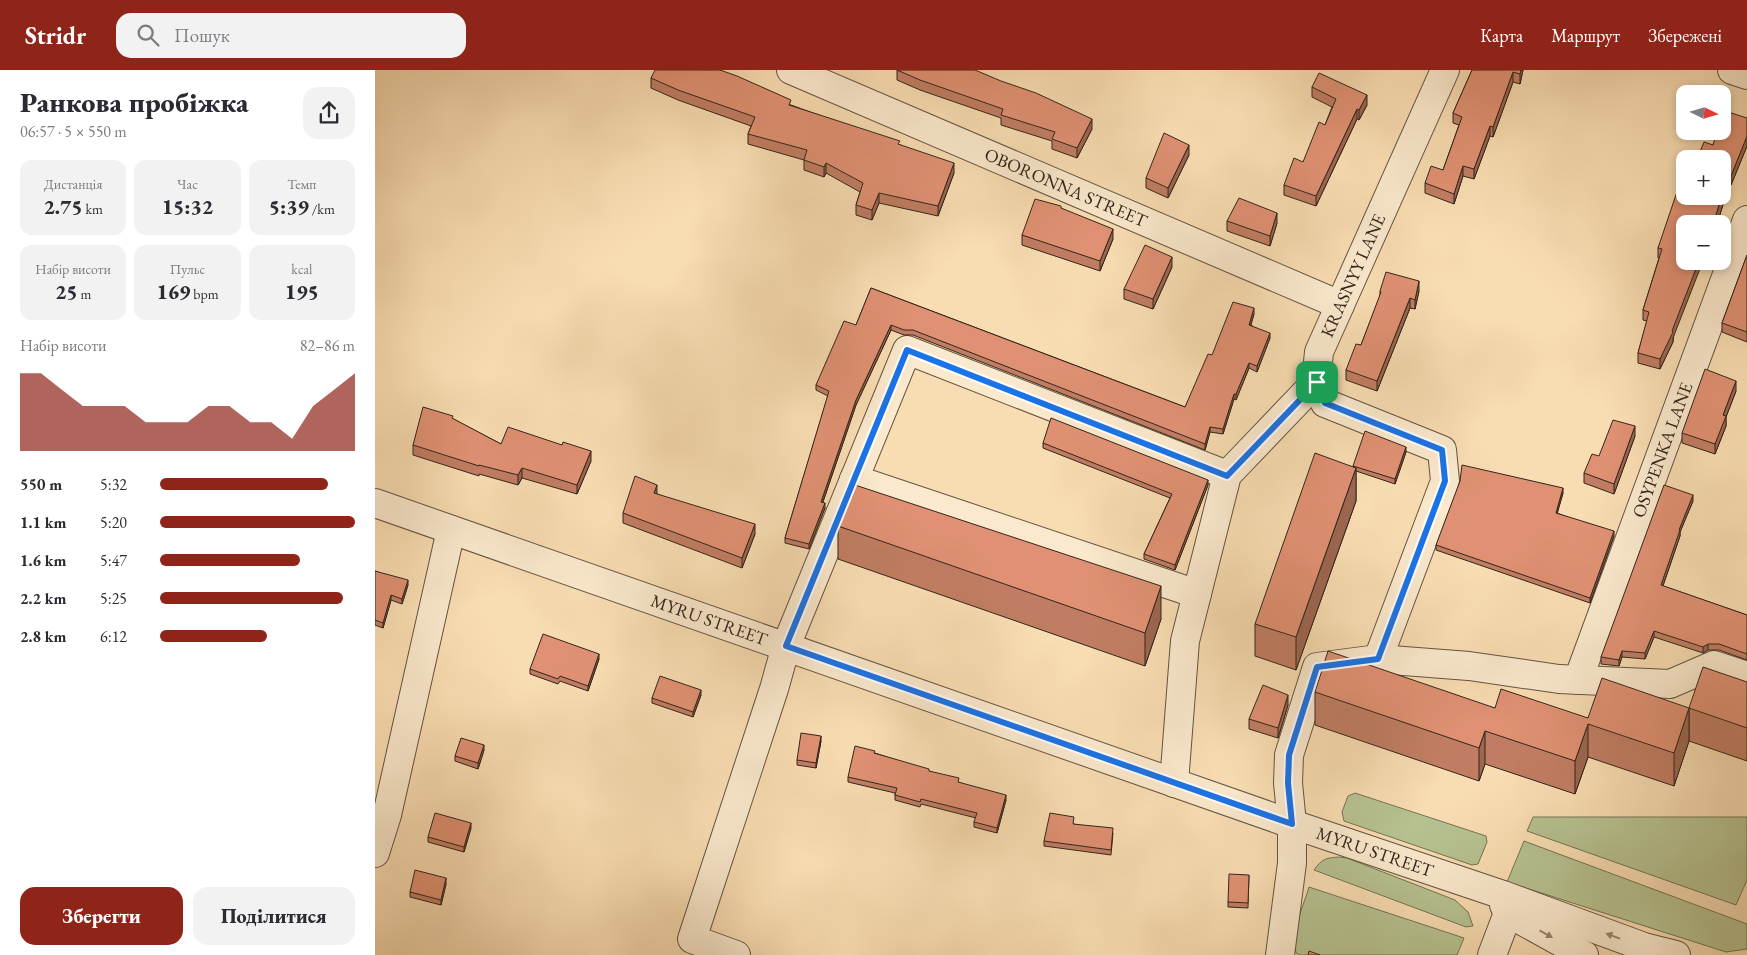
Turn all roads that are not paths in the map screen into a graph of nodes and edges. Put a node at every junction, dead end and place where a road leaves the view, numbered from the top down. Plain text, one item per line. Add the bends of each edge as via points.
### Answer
1 (791, 70) edge
2 (1445, 70) edge
3 (1732, 70) edge
4 (1747, 75) edge
5 (1747, 220) edge
6 (1340, 305) junction
7 (1317, 382) junction
8 (1227, 476) junction
9 (854, 479) junction
10 (375, 503) edge
11 (451, 530) junction
12 (1197, 594) junction
13 (786, 646) junction
14 (1378, 659) junction
15 (1747, 676) edge
16 (1578, 680) junction
17 (1174, 782) junction
18 (1292, 824) junction
19 (375, 853) edge
20 (1502, 903) junction
21 (736, 955) edge
22 (1280, 955) edge
23 (1492, 955) edge
24 (1584, 955) edge
25 (1676, 955) edge

1 - 6 street, OBORONNA STREET
2 - 6 street, KRASNYY LANE
3 - 4 street
5 - 16 street, OSYPENKA LANE
6 - 7 street, KRASNYY LANE via 1319,352
7 - 8 street
7 - 14 street, KRASNYY LANE via 1325,403 1442,450 1445,481
8 - 9 street via 907,350
8 - 12 street
9 - 12 street
9 - 13 street
10 - 11 street, MYRU STREET
11 - 13 street, MYRU STREET
11 - 19 street via 387,815
12 - 17 street via 1185,641
13 - 17 street, MYRU STREET
13 - 21 street via 692,939
14 - 16 street via 1469,666
14 - 18 street via 1317,667 1289,755
15 - 16 street via 1714,665 1670,684
17 - 18 street, MYRU STREET
18 - 20 street, MYRU STREET
18 - 22 street via 1292,863
20 - 23 street
20 -> 24 street
25 -> 20 street

